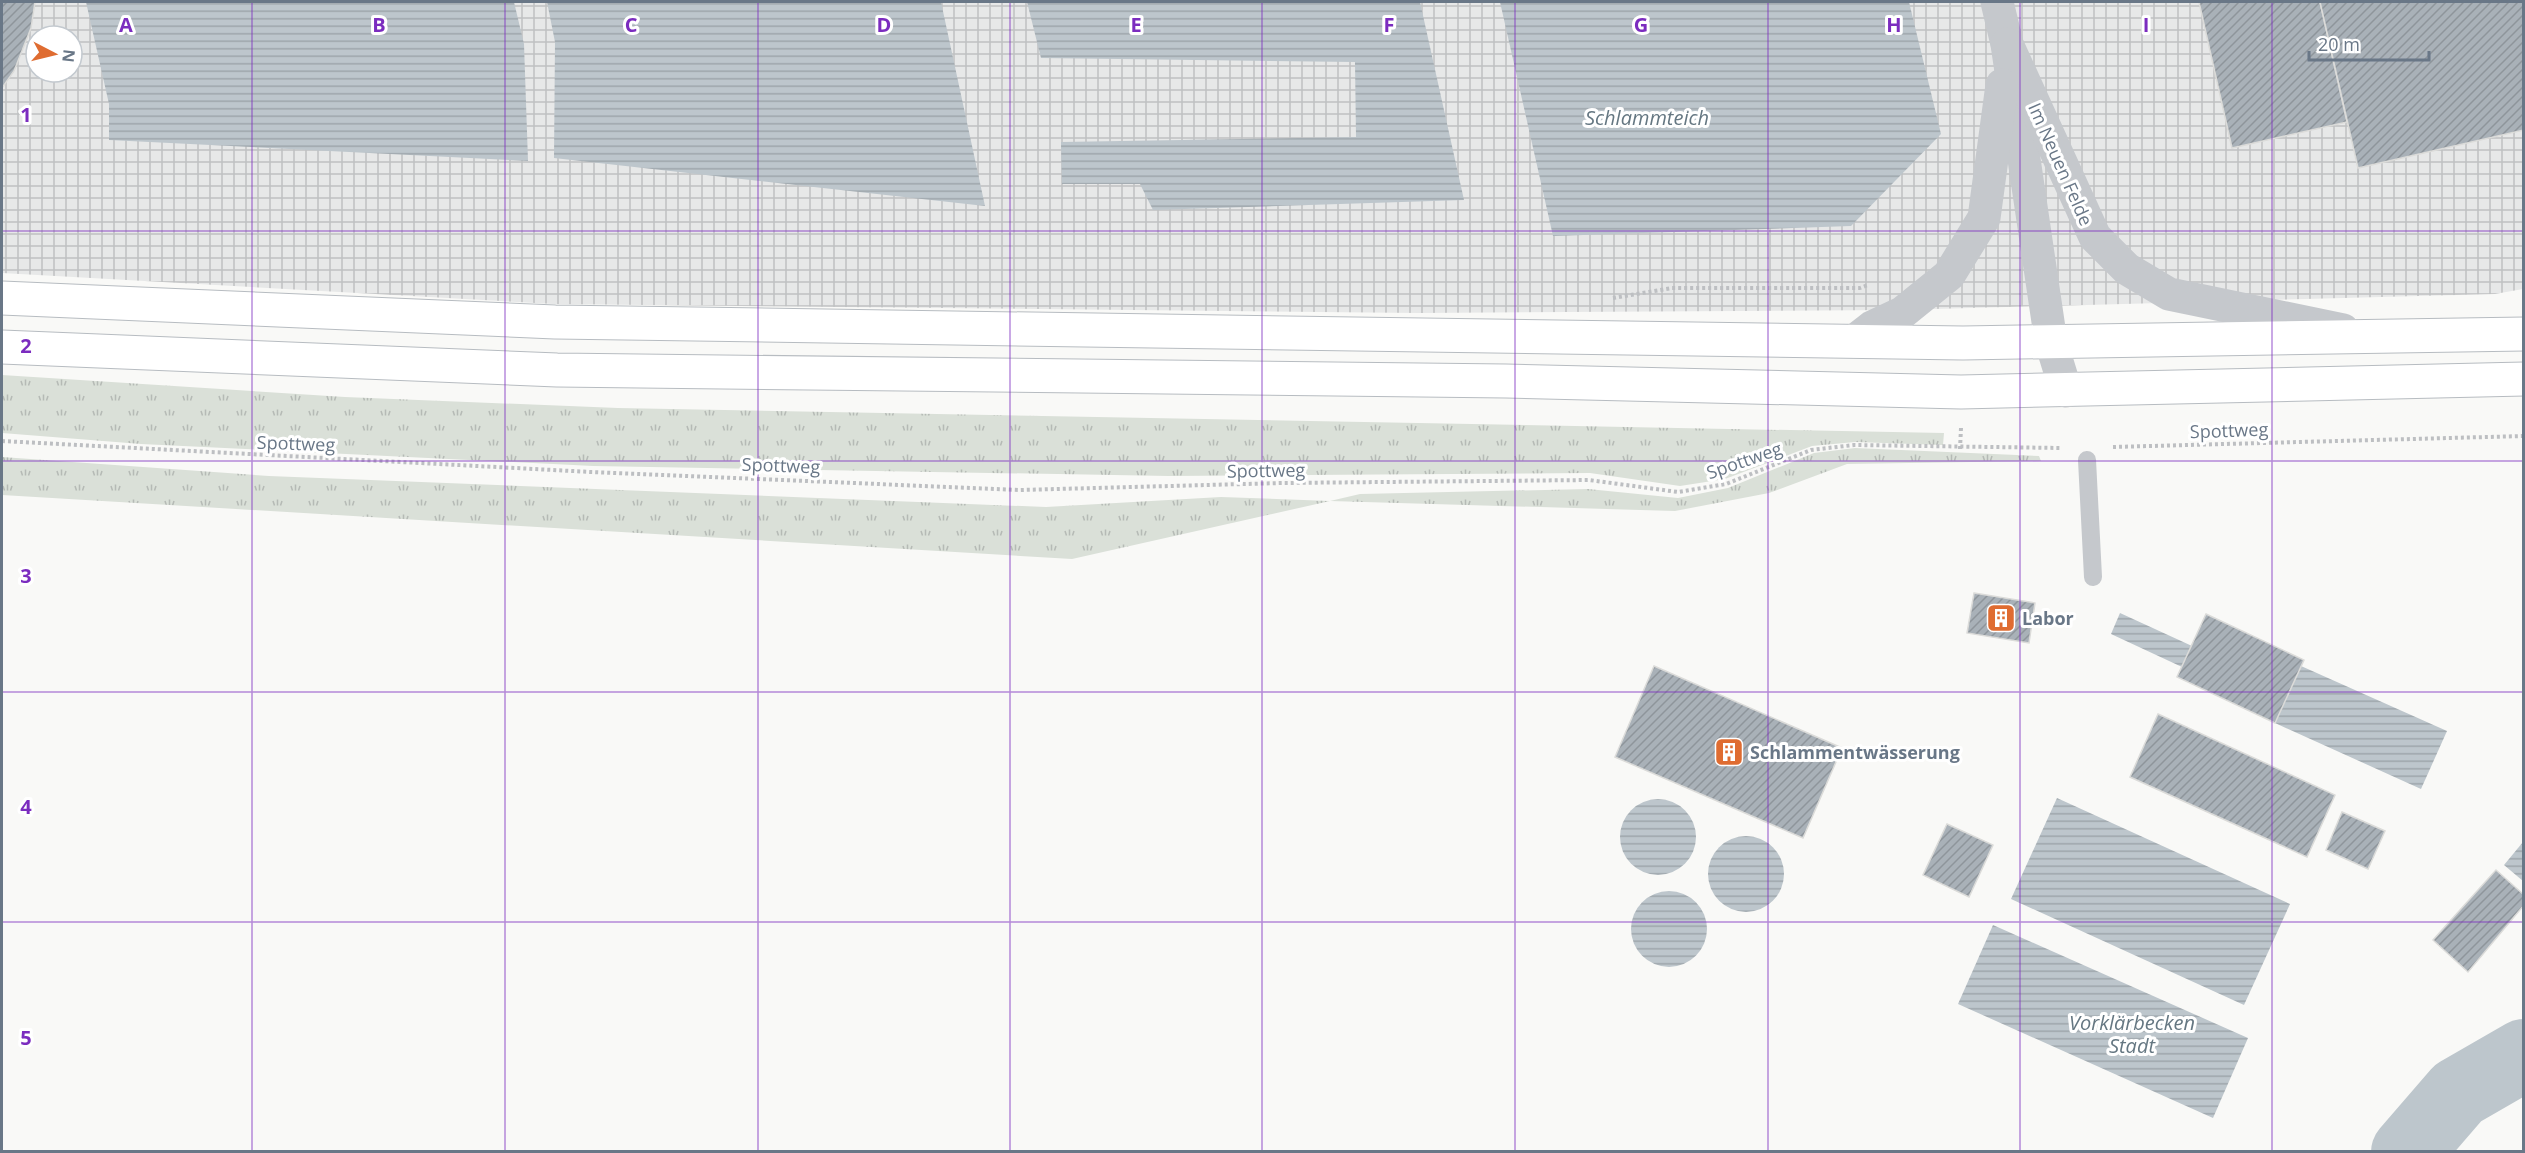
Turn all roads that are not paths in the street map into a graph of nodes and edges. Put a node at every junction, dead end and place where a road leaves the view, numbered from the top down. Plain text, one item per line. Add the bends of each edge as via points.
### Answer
1 (1997, 2) edge
2 (2007, 44) junction
3 (2, 298) edge
4 (2523, 334) edge
5 (2374, 337) junction
6 (1854, 341) junction
7 (2051, 342) junction
8 (2, 347) edge
9 (2523, 379) edge
10 (2066, 391) junction
11 (2087, 460) dead end
12 (2093, 576) dead end

1 - 2 street, Im Neuen Felde
2 - 5 street, Im Neuen Felde via 2094,237 2127,268 2169,294
2 - 6 street, Im Neuen Felde via 1984,218 1949,275 1902,313 1872,327
2 - 7 street, Im Neuen Felde
3 - 6 main road via 555,322
4 - 5 main road
5 - 7 main road
6 - 7 main road
7 - 10 street, Im Neuen Felde
8 - 10 main road via 557,370
9 - 10 main road
11 - 12 lane

